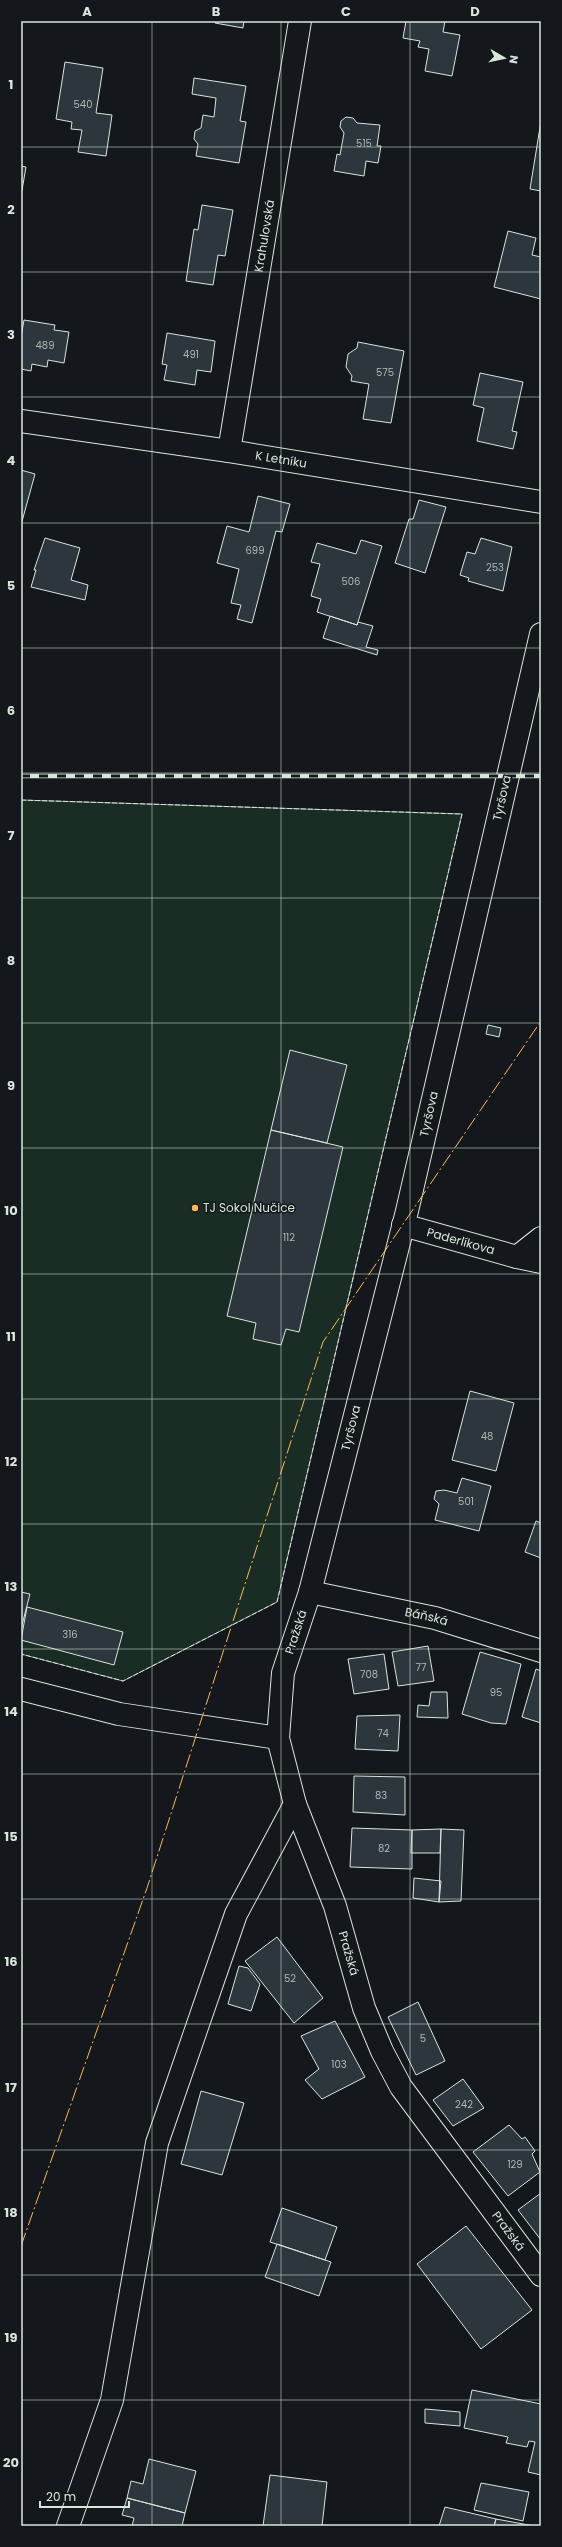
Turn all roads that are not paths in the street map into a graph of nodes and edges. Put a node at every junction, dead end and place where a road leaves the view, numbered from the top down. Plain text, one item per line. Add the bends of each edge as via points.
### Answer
1 (300, 21) edge
2 (21, 421) edge
3 (229, 451) junction
4 (541, 502) edge
5 (541, 634) edge
6 (403, 1225) junction
7 (541, 1238) edge
8 (517, 1257) junction
9 (541, 1262) edge
10 (310, 1592) junction
11 (541, 1651) edge
12 (21, 1689) edge
13 (278, 1738) junction
14 (294, 1804) junction
15 (541, 2274) edge
16 (68, 2526) edge

1 - 3 street, Krahulovská
2 - 3 street, K Letníku
3 - 4 street, K Letníku
5 - 6 street, Tyršova
6 - 8 street, Paderlíkova
6 - 10 street, Tyršova
7 - 8 street
8 - 9 street, Paderlíkova
10 - 11 street, Báňská via 435,1618
10 - 13 street, Pražská via 283,1673
12 - 13 street via 120,1714
13 - 14 street, Pražská
14 - 15 street, Pražská via 335,1906 364,2008 382,2051 401,2087
14 - 16 street via 236,1914 157,2144 112,2400

